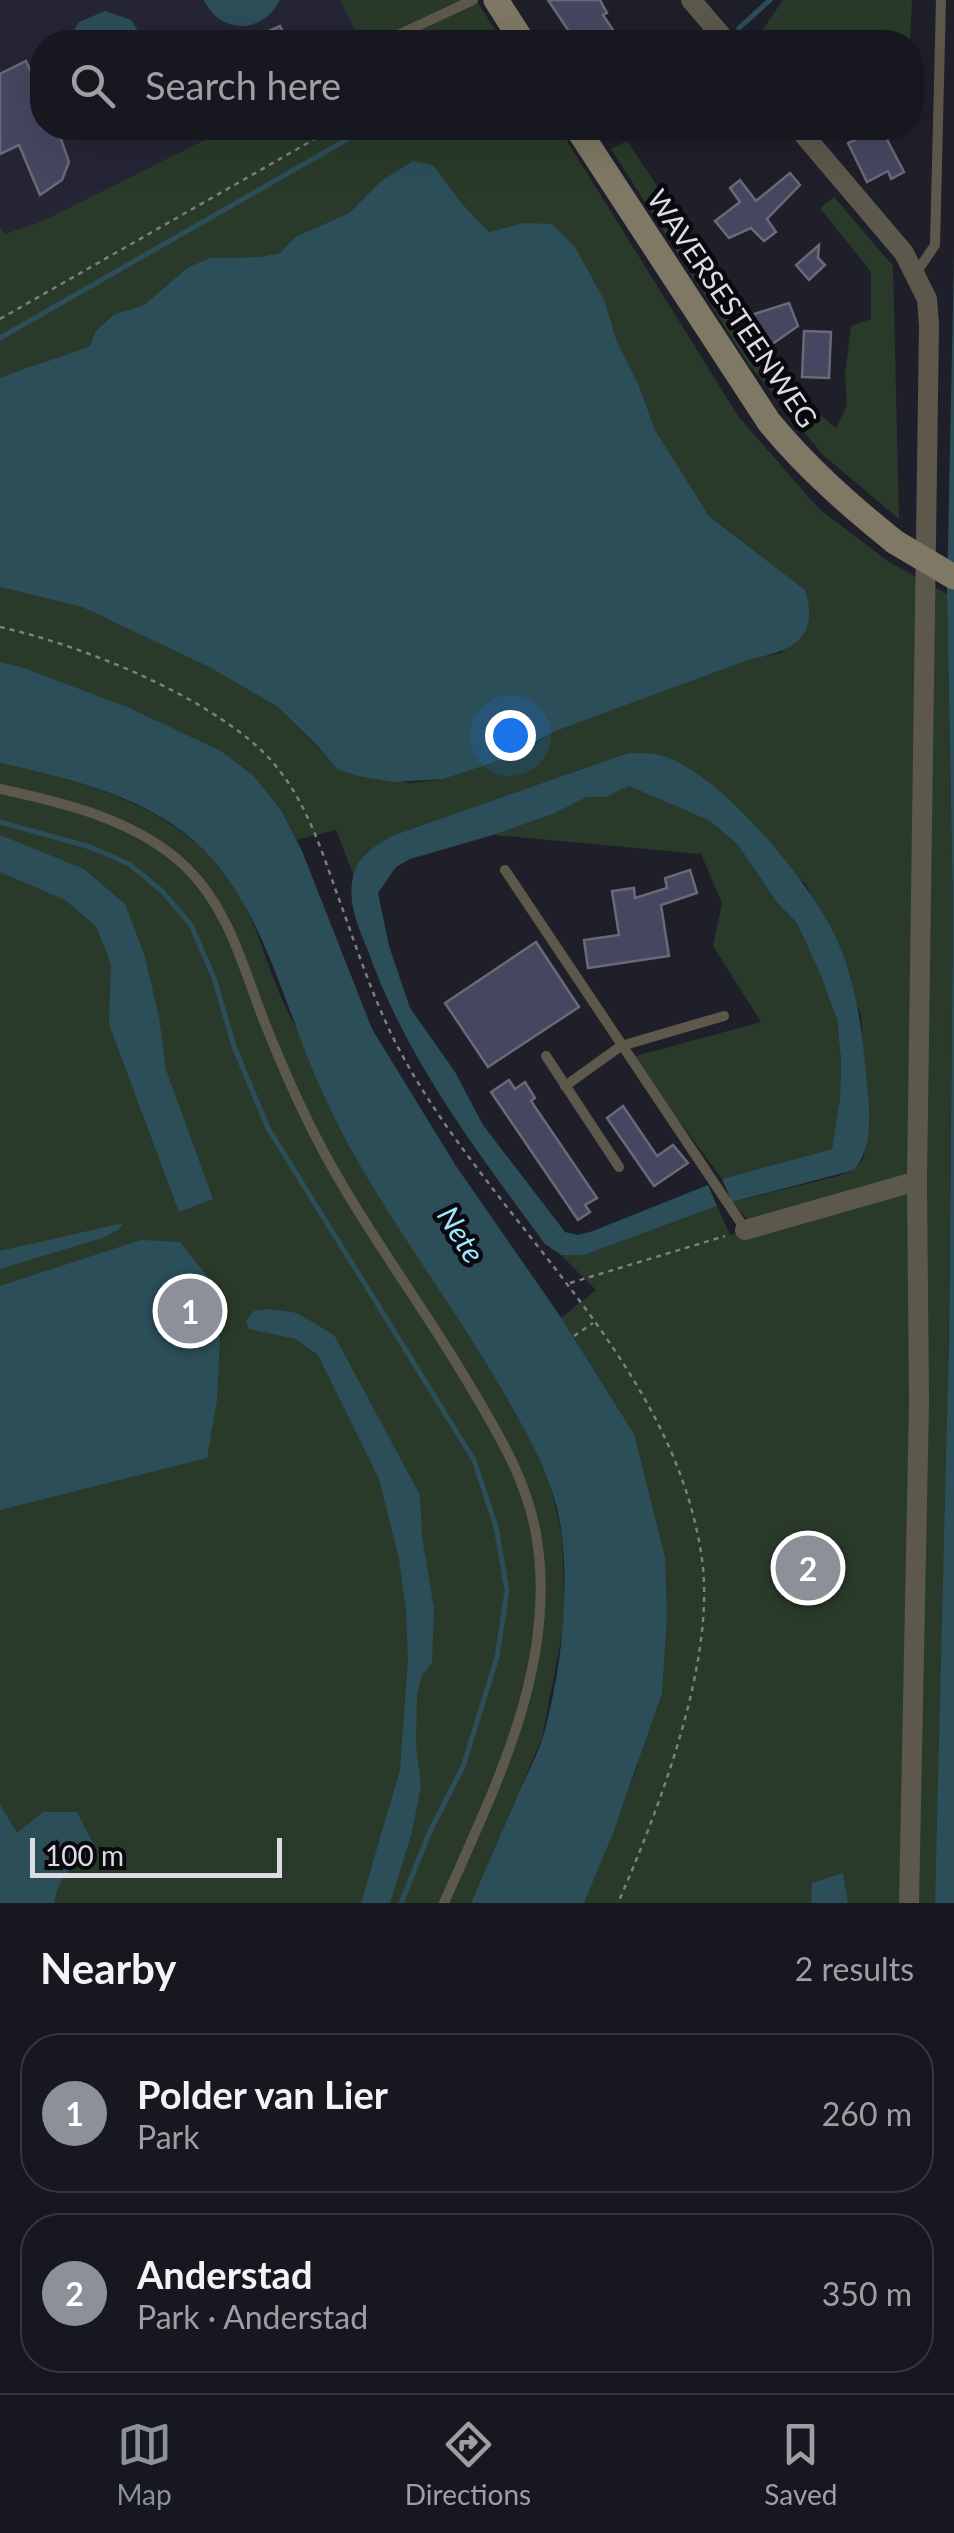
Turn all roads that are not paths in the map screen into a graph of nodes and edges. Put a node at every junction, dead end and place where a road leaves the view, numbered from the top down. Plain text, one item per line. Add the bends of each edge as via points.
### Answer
1 (473, 0) edge
2 (496, 0) edge
3 (691, 0) edge
4 (941, 0) edge
5 (409, 30) edge
6 (515, 30) edge
7 (717, 30) edge
8 (585, 140) edge
9 (808, 140) edge
10 (916, 273) junction
11 (954, 577) edge
12 (0, 789) edge
13 (505, 870) dead end
14 (724, 1016) dead end
15 (621, 1046) junction
16 (546, 1056) dead end
17 (566, 1086) junction
18 (619, 1167) dead end
19 (917, 1180) junction
20 (745, 1230) joint
21 (444, 1903) edge
22 (909, 1903) edge

1 - 5 lane
2 - 6 main road
3 - 7 street
4 - 10 lane via 935,245
8 - 11 main road, WAVERSESTEENWEG, bridge via 722,354 797,456 895,542
9 - 10 street
10 - 19 street via 929,325
12 - 21 lane via 112,820 152,839 210,896 229,926 304,1114 455,1359 525,1490 537,1536 540,1617 518,1730
13 - 15 lane
14 - 15 lane
15 - 17 lane
15 - 20 lane
16 - 17 lane
17 - 18 lane
19 - 20 street
19 - 22 street

